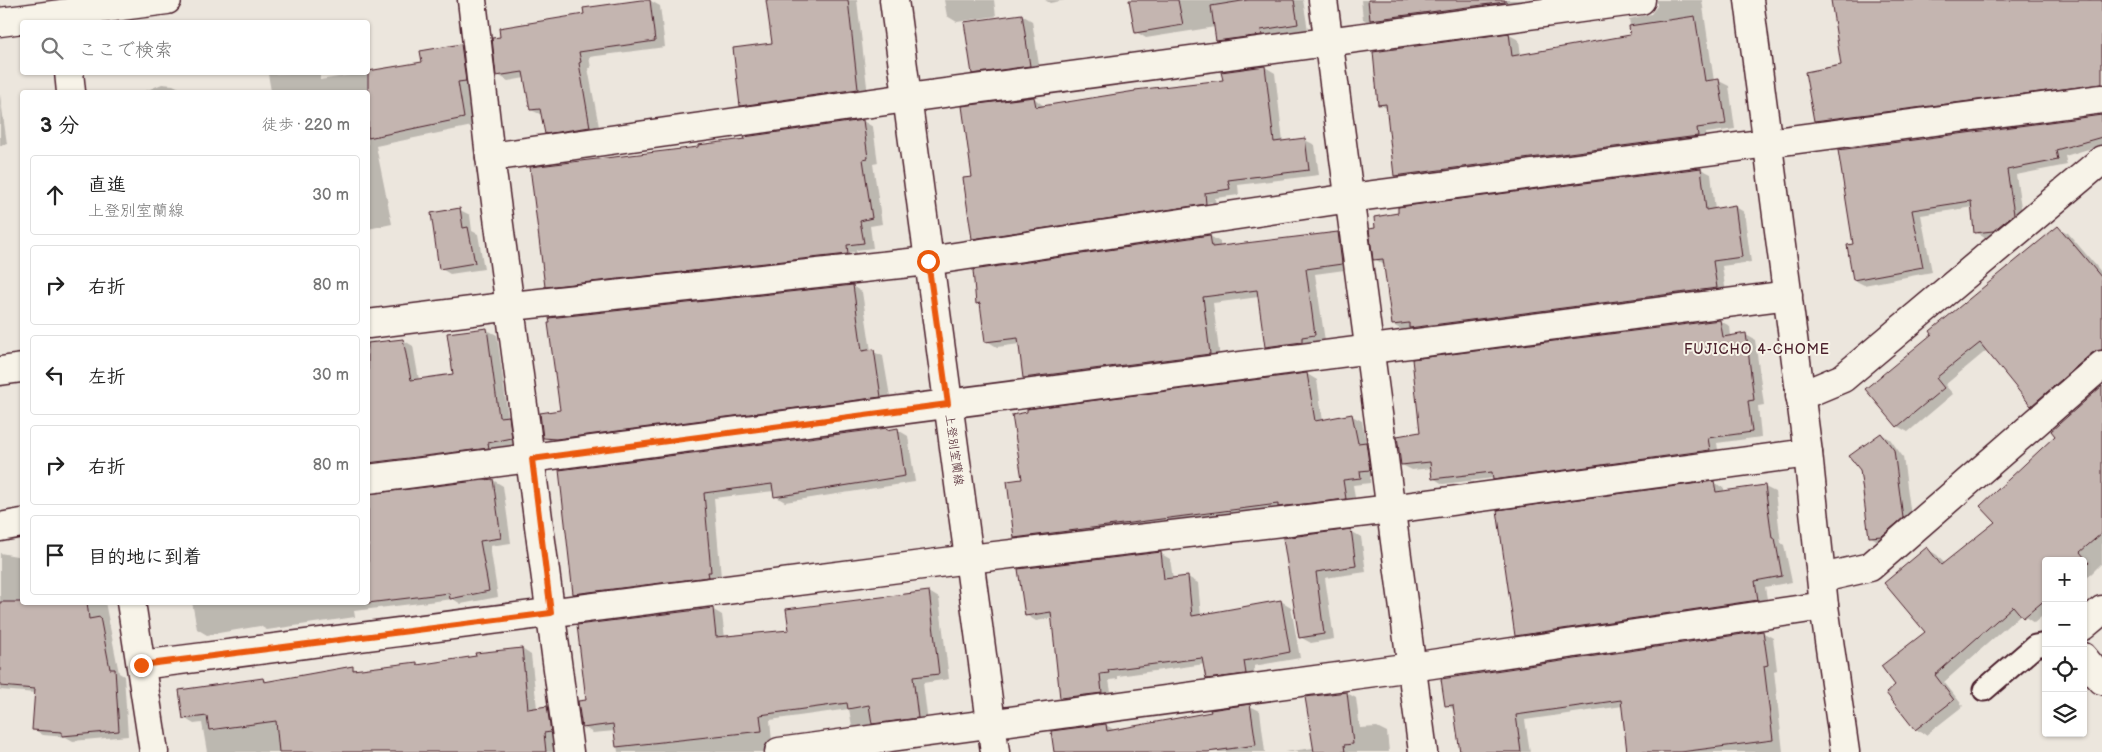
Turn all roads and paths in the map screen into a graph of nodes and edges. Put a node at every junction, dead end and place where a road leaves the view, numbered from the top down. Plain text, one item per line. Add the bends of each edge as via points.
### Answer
1 (167, 0) edge
2 (472, 0) edge
3 (894, 0) edge
4 (1323, 0) edge
5 (1641, 0) edge
6 (1749, 0) edge
7 (65, 12) edge
8 (0, 22) edge
9 (1329, 41) junction
10 (69, 75) edge
11 (71, 90) edge
12 (907, 98) junction
13 (2102, 99) edge
14 (1768, 145) junction
15 (490, 157) junction
16 (2102, 160) edge
17 (1350, 198) junction
18 (928, 261) junction
19 (1788, 295) junction
20 (512, 306) junction
21 (370, 324) edge
22 (1370, 350) junction
23 (2102, 365) edge
24 (20, 368) edge
25 (0, 370) edge
26 (1800, 396) junction
27 (948, 404) junction
28 (1808, 454) junction
29 (532, 459) junction
30 (370, 479) edge
31 (1391, 509) junction
32 (20, 523) edge
33 (0, 527) edge
34 (969, 559) junction
35 (1822, 578) junction
36 (131, 605) edge
37 (1824, 606) junction
38 (2102, 610) edge
39 (551, 613) junction
40 (2087, 623) edge
41 (2042, 645) edge
42 (2087, 662) edge
43 (141, 665) junction
44 (1412, 668) junction
45 (2102, 680) edge
46 (1984, 690) dead end
47 (991, 724) junction
48 (154, 752) edge
49 (569, 752) edge
50 (780, 752) edge
51 (995, 752) edge
52 (1423, 752) edge
53 (1845, 752) edge

1 - 7 street
2 - 15 street
3 - 12 street, 上登別室蘭線
4 - 9 street
5 - 9 street
6 - 14 street
7 - 8 street
9 - 12 street
9 - 17 street
10 - 11 street
12 - 15 street
12 - 18 street, 上登別室蘭線
13 - 14 street
14 - 17 street
14 - 19 street
15 - 20 street
16 - 26 street via 1843,378
17 - 18 street
17 - 22 street
18 - 20 street
18 - 27 street, 上登別室蘭線
19 - 22 street
19 - 26 street
20 - 21 street
20 - 29 street
22 - 27 street
22 - 31 street
23 - 35 street via 1870,567
24 - 25 street
26 - 28 street
27 - 29 street
27 - 34 street, 上登別室蘭線
28 - 31 street
28 - 35 street
29 - 30 street
29 - 39 street
31 - 34 street
31 - 44 street
32 - 33 street
34 - 39 street
34 - 47 street, 上登別室蘭線
35 - 37 street
36 - 43 street
37 - 44 street
37 - 53 street
38 - 40 street
39 - 43 street
39 - 49 street
41 - 46 lane via 2035,646
42 - 45 street
43 - 48 street
44 - 47 street
44 - 52 street
47 - 50 street
47 - 51 street, 上登別室蘭線

